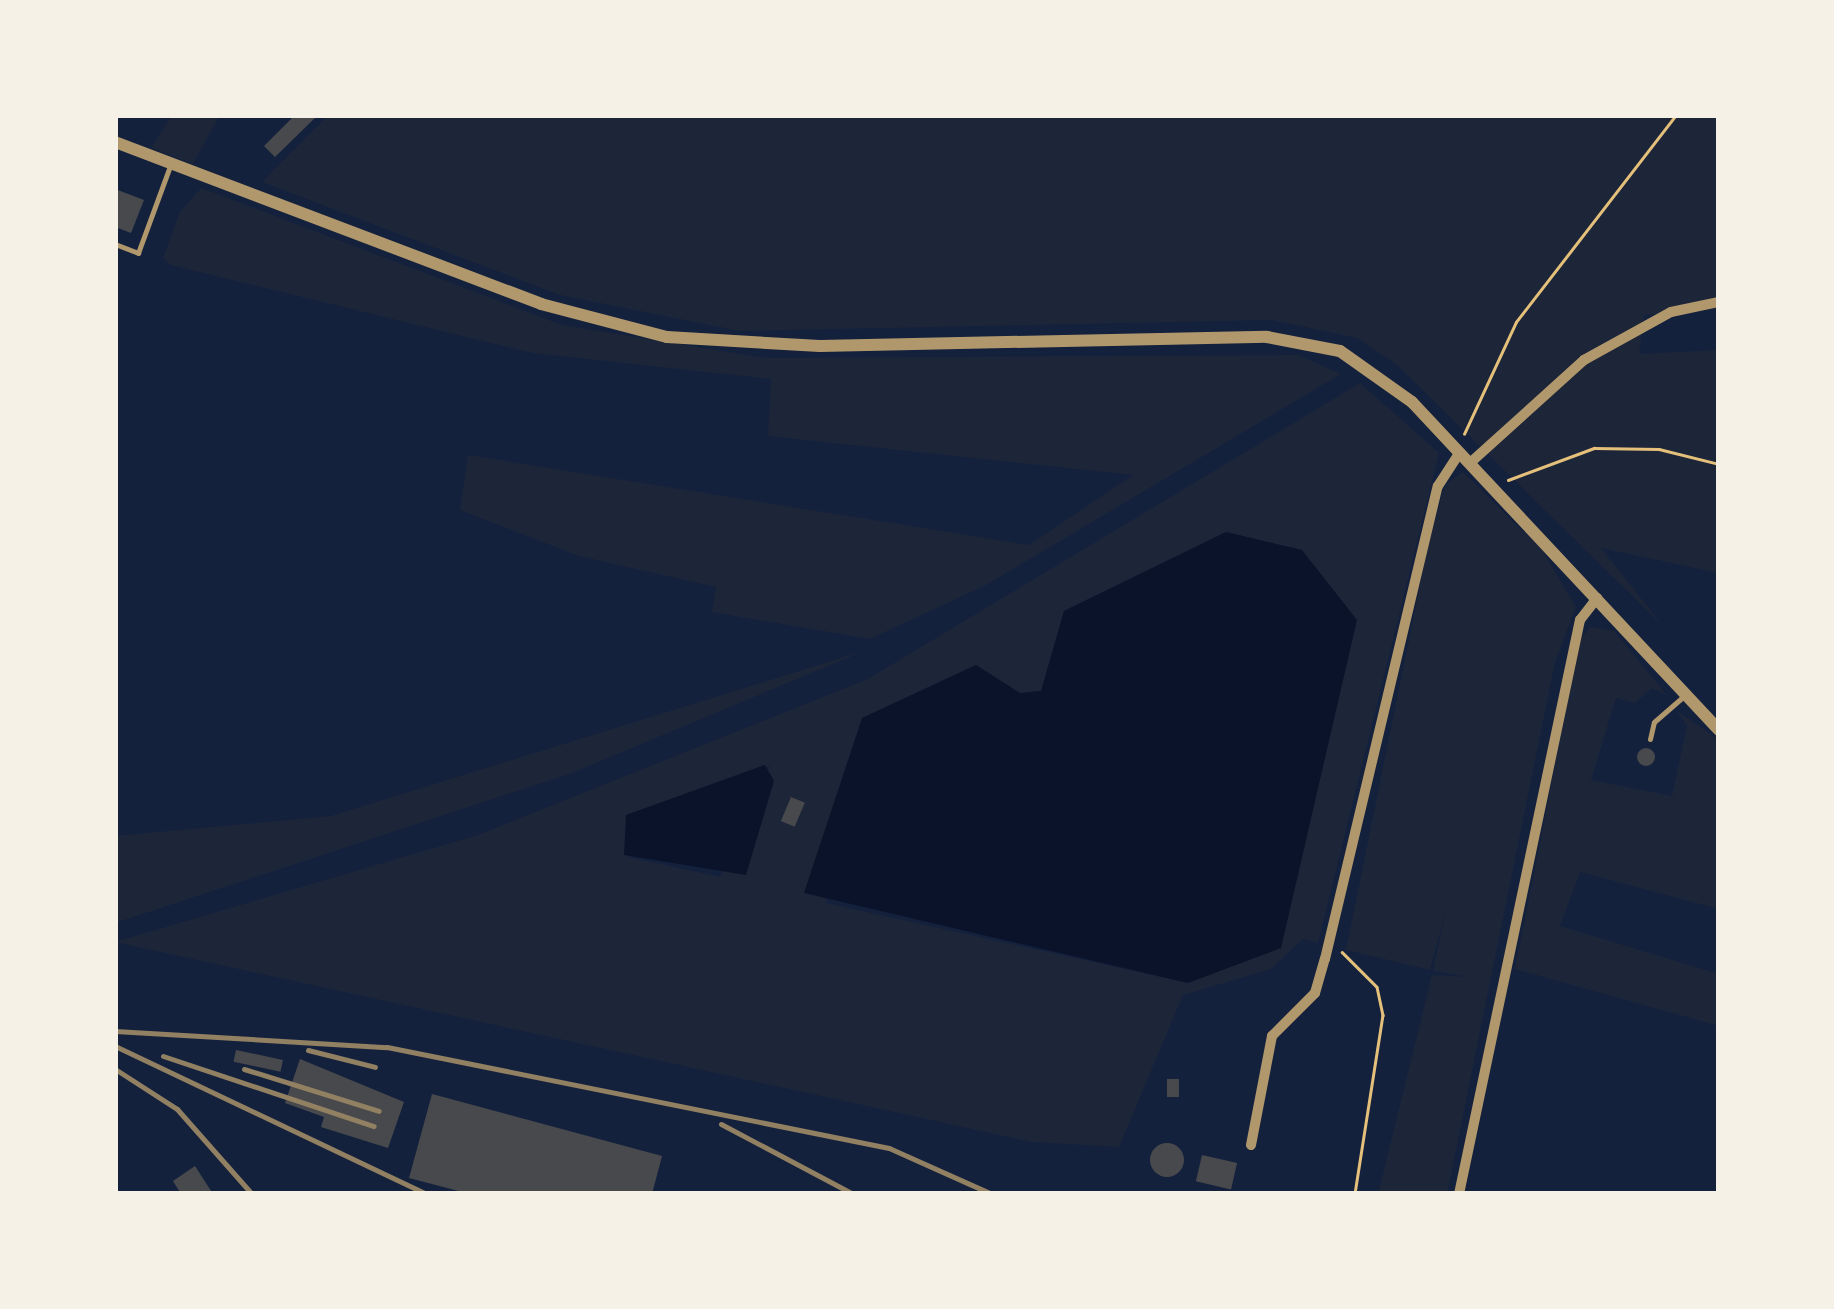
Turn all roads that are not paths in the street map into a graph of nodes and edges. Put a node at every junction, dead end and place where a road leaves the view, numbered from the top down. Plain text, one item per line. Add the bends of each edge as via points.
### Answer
1 (115, 142) edge
2 (170, 164) junction
3 (115, 244) edge
4 (1719, 302) edge
5 (1461, 446) junction
6 (1470, 463) junction
7 (1597, 598) junction
8 (1686, 694) junction
9 (1719, 730) edge
10 (1650, 739) dead end
11 (1251, 1145) dead end
12 (1459, 1194) edge

1 - 2 street
2 - 3 lane via 138,253
2 - 5 street via 541,304 667,337 820,346 1305,342 1374,368
4 - 6 street via 1671,312 1584,360
5 - 6 street
5 - 11 street via 1438,486 1315,993 1272,1036
6 - 7 street
7 - 8 street
7 - 12 street via 1580,620
8 - 9 street
8 - 10 lane via 1654,722

